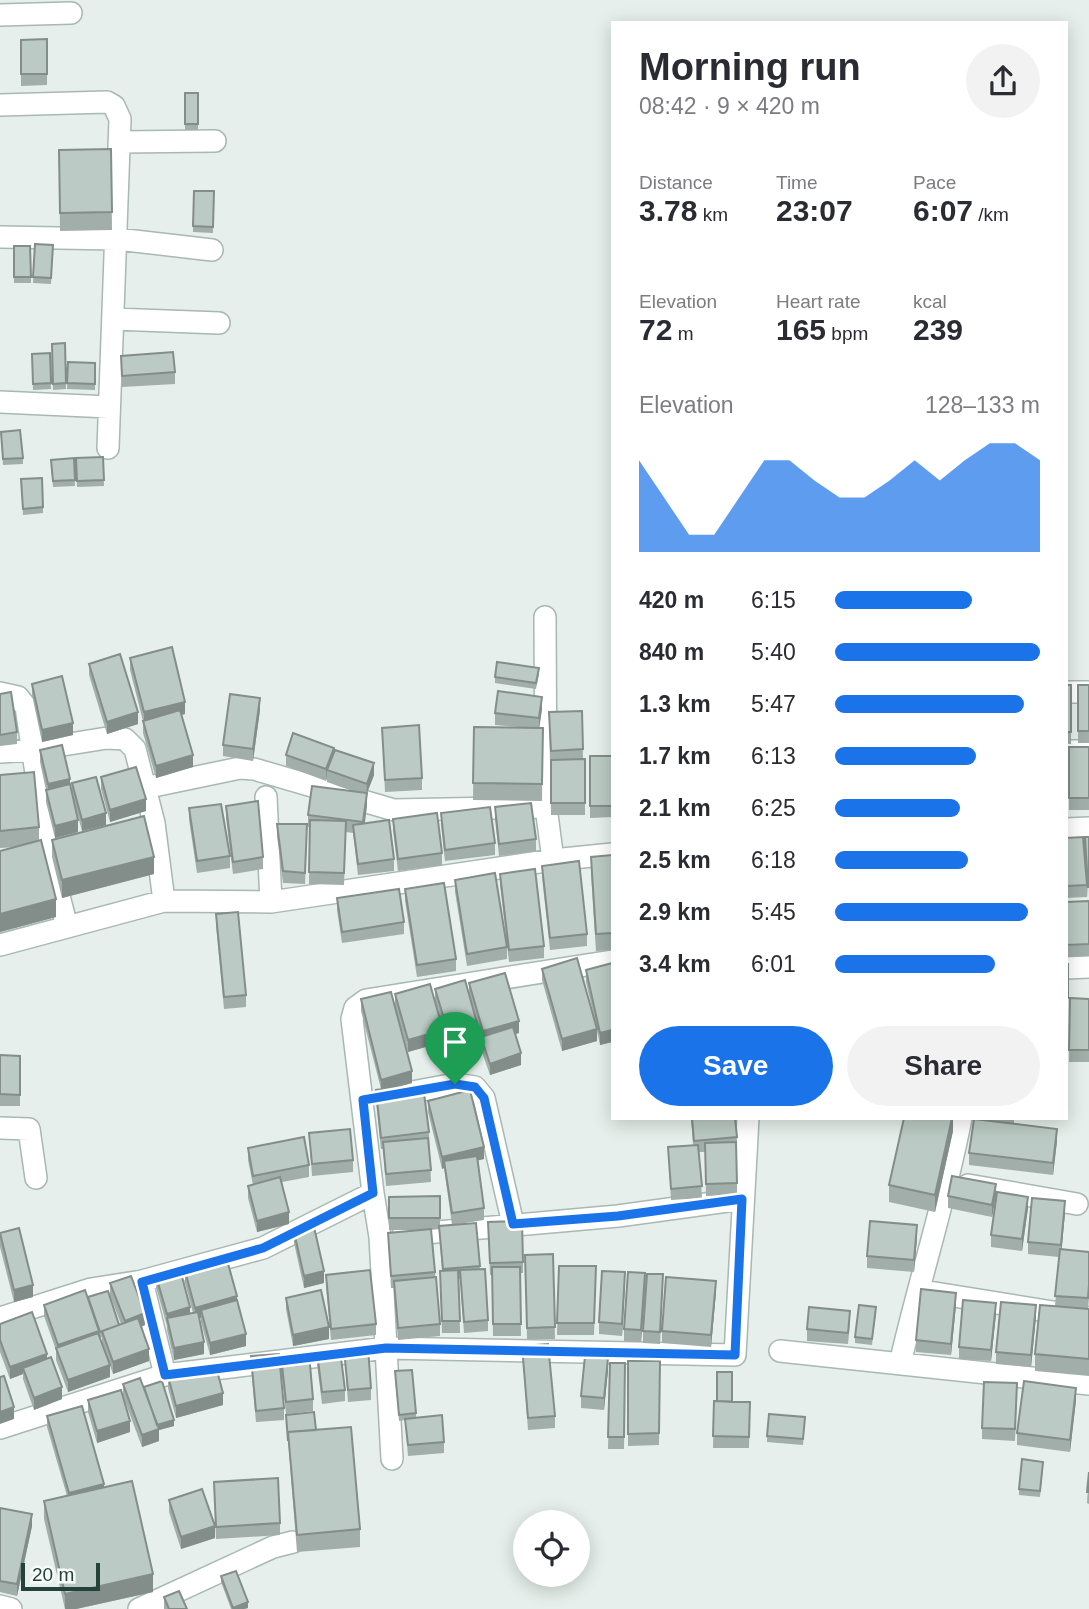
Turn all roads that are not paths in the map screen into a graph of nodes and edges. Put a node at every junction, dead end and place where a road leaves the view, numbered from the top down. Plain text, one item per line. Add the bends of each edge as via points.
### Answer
1 (71, 13) dead end
2 (0, 15) edge
3 (0, 105) edge
4 (215, 141) dead end
5 (120, 142) junction
6 (0, 237) edge
7 (117, 239) junction
8 (212, 250) dead end
9 (114, 318) junction
10 (219, 323) dead end
11 (0, 402) edge
12 (109, 407) junction
13 (108, 448) dead end
14 (545, 617) dead end
15 (1068, 692) edge
16 (1089, 692) edge
17 (0, 693) edge
18 (32, 750) junction
19 (1068, 751) edge
20 (1089, 751) edge
21 (0, 752) edge
22 (572, 765) edge
23 (545, 766) junction
24 (144, 788) junction
25 (266, 797) dead end
26 (545, 807) junction
27 (1089, 828) edge
28 (1068, 829) edge
29 (74, 845) edge
30 (48, 853) junction
31 (611, 854) edge
32 (24, 857) edge
33 (553, 860) junction
34 (164, 901) junction
35 (271, 902) junction
36 (67, 927) junction
37 (0, 945) edge
38 (611, 961) edge
39 (1089, 967) edge
40 (1068, 968) edge
41 (363, 1100) junction
42 (748, 1120) edge
43 (961, 1120) edge
44 (0, 1128) edge
45 (36, 1178) dead end
46 (949, 1182) junction
47 (373, 1193) junction
48 (742, 1199) junction
49 (1077, 1204) dead end
50 (513, 1224) junction
51 (380, 1237) junction
52 (142, 1282) junction
53 (917, 1290) junction
54 (0, 1318) edge
55 (1089, 1318) edge
56 (386, 1348) junction
57 (780, 1350) dead end
58 (900, 1364) junction
59 (165, 1375) junction
60 (1089, 1384) edge
61 (0, 1428) edge
62 (392, 1460) dead end
63 (293, 1542) edge
64 (0, 1606) edge
65 (11, 1609) edge
66 (139, 1609) edge

1 - 2 street
3 - 5 street via 107,102 120,119
4 - 5 street
5 - 7 street
6 - 7 street
7 - 8 street
7 - 9 street
9 - 10 street
9 - 12 street
11 - 12 street
12 - 13 street
14 - 23 street
15 - 16 street
17 - 18 street via 18,697 26,707
18 - 21 street
18 - 24 street via 125,739 135,749
18 - 30 street
19 - 20 street
22 - 23 street
23 - 26 street
24 - 26 street via 240,768 394,810
24 - 34 street
25 - 35 street
26 - 33 street
27 - 28 street
29 - 30 street
30 - 32 street
30 - 36 street
31 - 33 street
33 - 35 street
34 - 35 street
34 - 36 street
36 - 37 street
38 - 41 street via 366,1000 355,1008 352,1019
39 - 40 street
41 - 47 street
41 - 50 street via 455,1084 475,1087 484,1098
42 - 48 street
43 - 46 street
44 - 45 street via 29,1129
46 - 49 street
46 - 53 street
47 - 51 street
47 - 52 street via 263,1248
48 - 50 street
48 - 56 street via 735,1355
50 - 51 street
51 - 56 street
52 - 54 street via 91,1289
52 - 59 street
53 - 55 street
53 - 58 street
56 - 59 street
56 - 62 street
57 - 58 street
58 - 60 street
59 - 61 street
63 - 66 street via 273,1546
64 - 65 street

